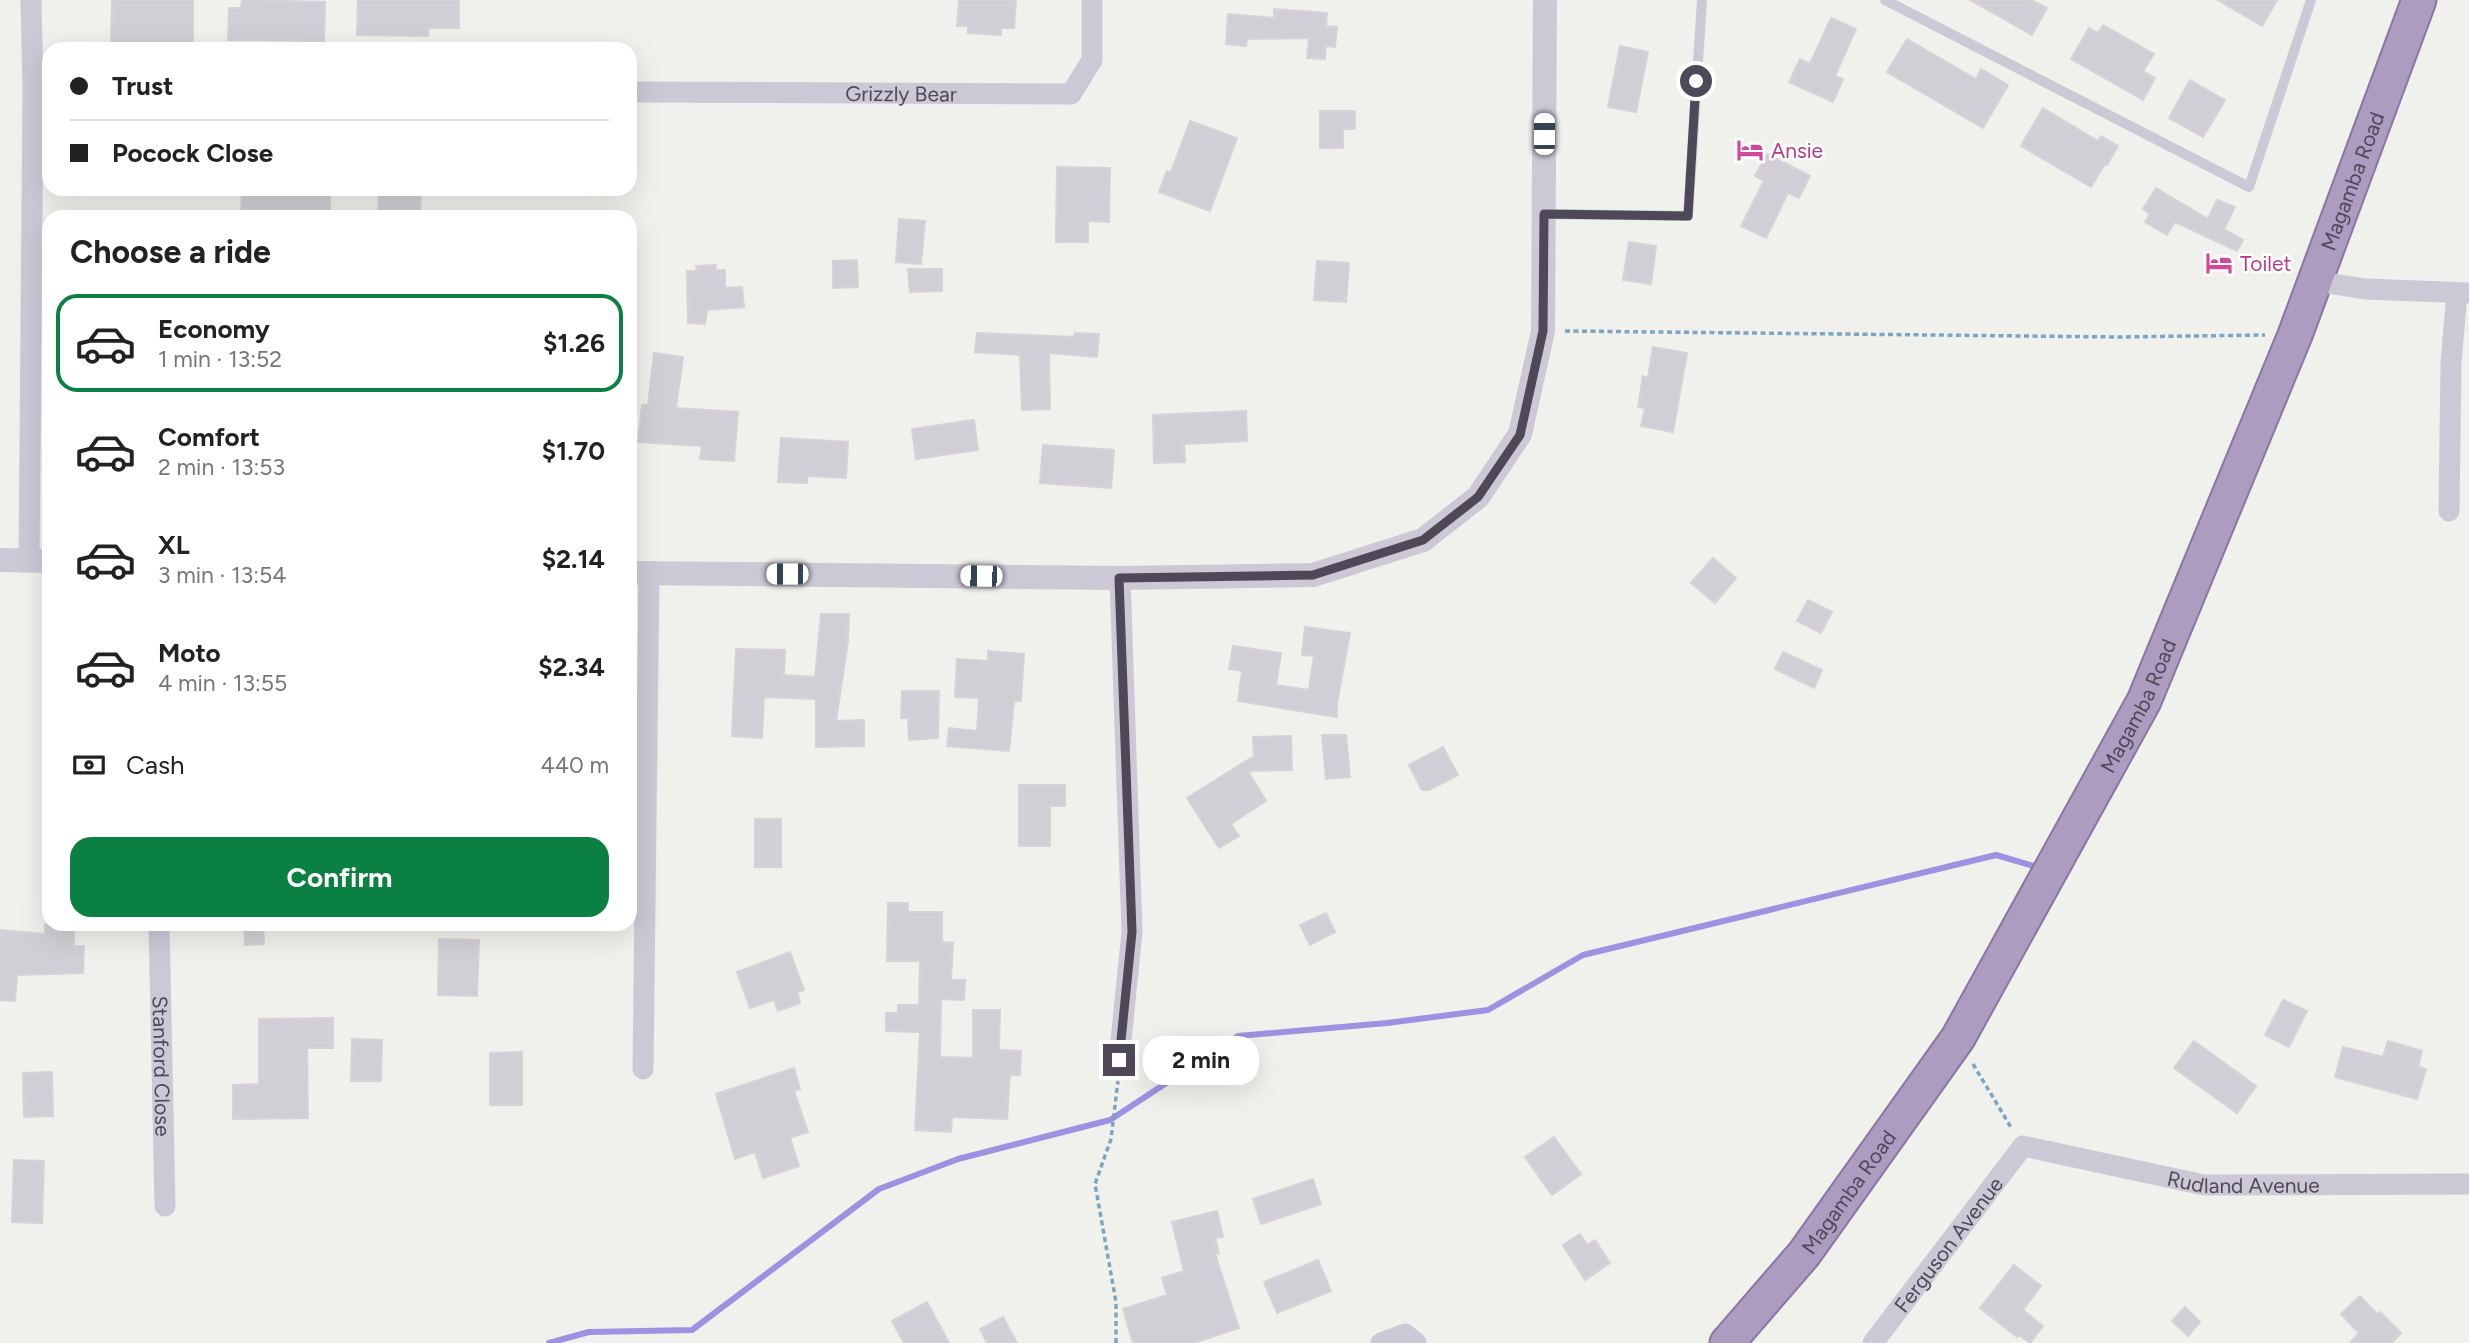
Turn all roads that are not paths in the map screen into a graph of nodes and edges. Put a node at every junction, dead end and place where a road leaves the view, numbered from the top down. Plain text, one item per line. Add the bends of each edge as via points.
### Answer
1 (31, 0) edge
2 (1092, 0) edge
3 (1545, 0) edge
4 (1702, 0) edge
5 (1885, 0) edge
6 (2311, 0) edge
7 (2419, 0) edge
8 (41, 88) edge
9 (637, 92) edge
10 (1544, 214) junction
11 (2315, 281) junction
12 (2463, 293) edge
13 (2449, 511) dead end
14 (0, 560) edge
15 (39, 561) edge
16 (639, 573) edge
17 (1119, 578) junction
18 (159, 931) edge
19 (1119, 1060) dead end
20 (643, 1069) dead end
21 (2023, 1146) joint
22 (2469, 1184) edge
23 (165, 1206) dead end
24 (1381, 1343) edge
25 (1416, 1343) edge
26 (1727, 1343) edge
27 (1873, 1343) edge

1 - 8 street
2 - 9 street, Grizzly Bear via 1092,60 1071,94
3 - 10 street
4 - 10 lane via 1688,216
5 - 6 lane via 2249,187
7 - 11 highway, Magamba Road
8 - 15 street
10 - 17 street via 1543,331 1520,435 1478,497 1423,540 1313,575
11 - 12 street via 2365,289
11 - 26 highway, Magamba Road via 2144,701 1958,1038 1804,1254
12 - 13 street via 2451,363
14 - 15 street
16 - 17 street
16 - 20 street
17 - 19 street via 1132,932
18 - 23 street, Stanford Close
21 - 22 street, Rudland Avenue via 2204,1185
21 - 27 street, Ferguson Avenue
24 - 25 street via 1405,1334

